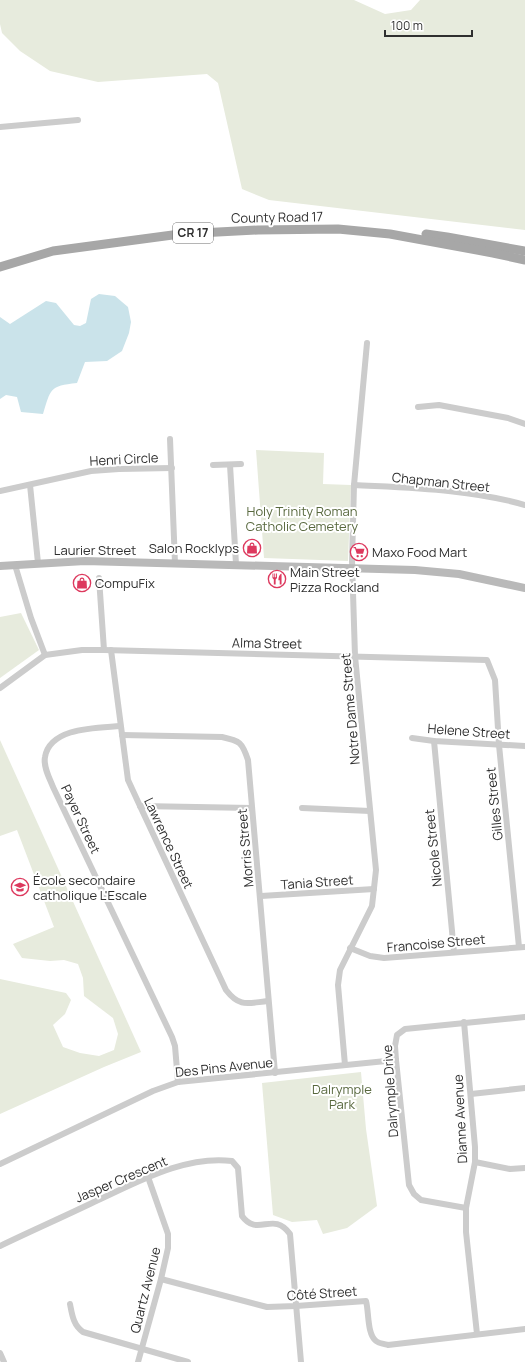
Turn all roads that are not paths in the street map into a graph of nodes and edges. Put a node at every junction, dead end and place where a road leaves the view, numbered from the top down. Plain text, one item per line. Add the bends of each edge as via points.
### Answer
1 (78, 120) dead end
2 (0, 126) edge
3 (390, 234) junction
4 (525, 251) edge
5 (525, 260) edge
6 (0, 267) edge
7 (367, 343) dead end
8 (418, 407) dead end
9 (525, 424) edge
10 (170, 439) dead end
11 (241, 464) dead end
12 (213, 465) dead end
13 (230, 465) junction
14 (172, 468) junction
15 (30, 485) junction
16 (354, 485) junction
17 (0, 491) edge
18 (525, 505) edge
19 (38, 563) junction
20 (175, 563) junction
21 (16, 564) junction
22 (236, 564) junction
23 (0, 566) edge
24 (352, 567) junction
25 (99, 578) dead end
26 (525, 588) edge
27 (108, 650) junction
28 (45, 655) junction
29 (356, 656) junction
30 (488, 660) joint
31 (0, 688) edge
32 (120, 726) junction
33 (122, 735) junction
34 (412, 738) dead end
35 (434, 741) junction
36 (499, 744) junction
37 (525, 746) edge
38 (140, 806) junction
39 (252, 808) junction
40 (302, 808) dead end
41 (370, 811) junction
42 (374, 889) junction
43 (261, 896) junction
44 (522, 947) edge
45 (350, 948) junction
46 (454, 952) junction
47 (268, 1001) junction
48 (525, 1017) edge
49 (464, 1022) junction
50 (396, 1060) junction
51 (345, 1065) junction
52 (275, 1073) junction
53 (178, 1082) junction
54 (525, 1088) edge
55 (471, 1094) junction
56 (476, 1162) junction
57 (0, 1164) edge
58 (525, 1168) edge
59 (148, 1177) junction
60 (466, 1208) junction
61 (0, 1246) edge
62 (161, 1278) junction
63 (70, 1304) dead end
64 (296, 1306) junction
65 (525, 1329) edge
66 (477, 1334) junction
67 (141, 1349) junction
68 (0, 1353) edge
69 (4, 1362) edge
70 (138, 1362) edge
71 (188, 1362) edge
72 (301, 1362) edge

1 - 2 street
3 - 4 main road, County Road 17 / CR 17 via 411,233 447,237
3 - 5 main road, County Road 17 / CR 17
3 - 6 main road, County Road 17 / CR 17 via 338,229 180,234 53,251
7 - 16 street, Notre Dame Street
8 - 9 street via 439,405 508,418
10 - 14 street, Henri Circle
11 - 13 street
12 - 13 street
13 - 22 street
14 - 15 street, Henri Circle via 91,471
14 - 20 street, Henri Circle
15 - 17 street, Henri Circle
15 - 19 street
16 - 18 street, Chapman Street via 430,489 479,495
16 - 24 street, Notre Dame Street
19 - 20 main road, Laurier Street
19 - 21 main road, Laurier Street
20 - 22 main road, Laurier Street
21 - 23 main road, Laurier Street
21 - 28 street via 31,618
22 - 24 main road, Laurier Street
24 - 26 main road, Laurier Street via 459,574
24 - 29 street, Notre Dame Street
25 - 27 street, Lawrence Street
27 - 28 street, Alma Street via 82,650
27 - 29 street, Alma Street
27 - 32 street, Lawrence Street
28 - 31 street
29 - 30 street, Alma Street
29 - 41 street, Notre Dame Street
30 - 36 street, Gilles Street via 495,680
32 - 33 street, Lawrence Street
32 - 53 street, Payer Street via 71,732 58,738 48,747 44,758 53,787 172,1037
33 - 38 street, Lawrence Street via 128,780
33 - 39 street, Morris Street via 222,737 234,740 243,747 248,760
34 - 35 street, Helene Street
35 - 36 street, Helene Street
35 - 46 street, Nicole Street
36 - 37 street, Helene Street
36 - 44 street, Gilles Street
38 - 39 street
38 - 47 street, Lawrence Street via 226,990 234,999 243,1003
39 - 43 street, Morris Street
40 - 41 street
41 - 42 street, Notre Dame Street via 376,870
42 - 43 street, Tania Street
42 - 45 street, Notre Dame Street via 372,906
43 - 47 street, Morris Street
44 - 46 street, Francoise Street
45 - 46 street, Francoise Street via 370,956 384,958
45 - 51 street, Notre Dame Street via 340,970 338,985
47 - 52 street, Morris Street
48 - 49 street, Dalrymple Drive
49 - 50 street, Dalrymple Drive via 405,1029 397,1035
49 - 55 street, Dianne Avenue
50 - 51 street, Des Pins Avenue
50 - 60 street, Dalrymple Drive via 409,1185 421,1200
51 - 52 street, Des Pins Avenue
52 - 53 street, Des Pins Avenue
53 - 57 street, Des Pins Avenue via 153,1091
54 - 55 street
55 - 56 street, Dianne Avenue
56 - 58 street via 510,1169
56 - 60 street, Dianne Avenue
59 - 61 street, Jasper Crescent
59 - 62 street, Quartz Avenue via 168,1234 168,1248
59 - 64 street, Jasper Crescent via 193,1162 232,1161 238,1168 242,1216 253,1225 281,1224 290,1234
60 - 66 street, Dianne Avenue via 466,1232
62 - 64 street, Côté Street via 267,1307
62 - 67 street, Quartz Avenue
63 - 67 street via 74,1321 83,1332
64 - 66 street, Côté Street via 366,1301 370,1333 376,1341 388,1345
64 - 72 street, Jasper Crescent
65 - 66 street, Côté Street
67 - 70 street, Quartz Avenue
67 - 71 street
68 - 69 street

